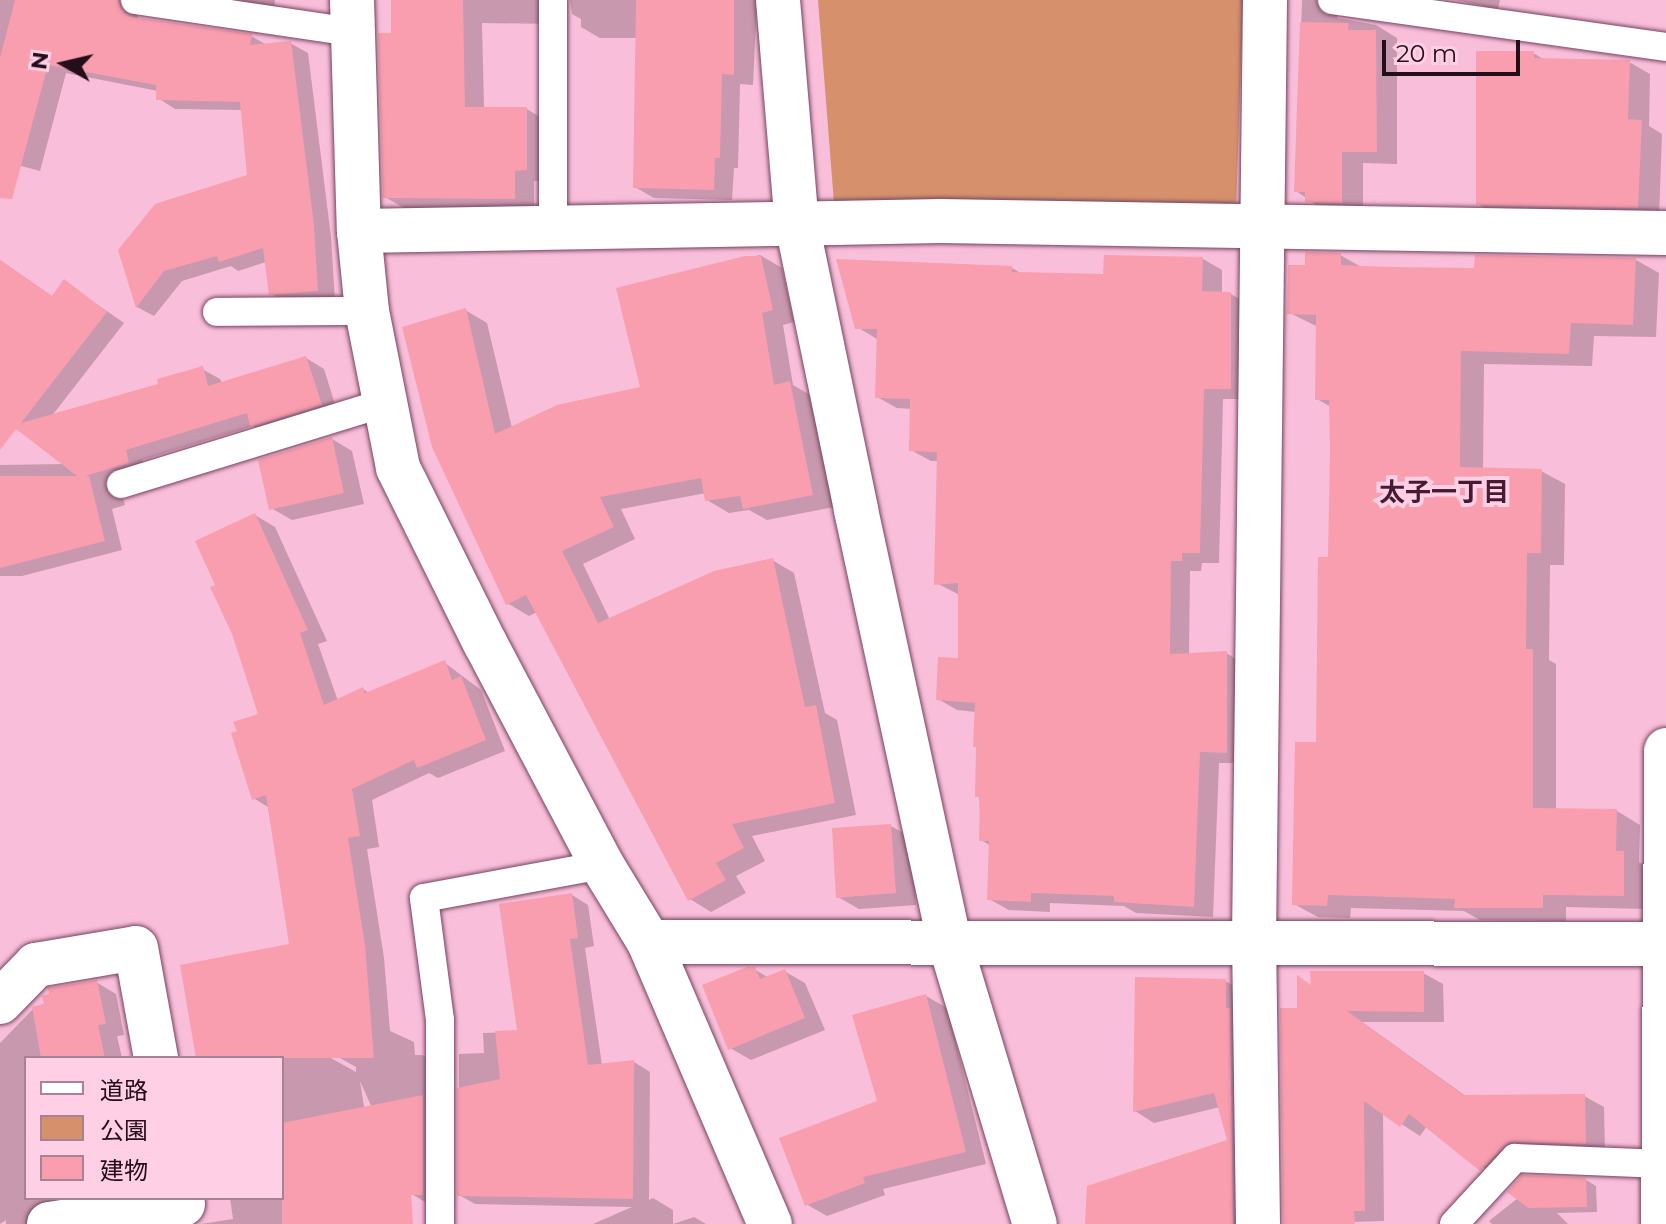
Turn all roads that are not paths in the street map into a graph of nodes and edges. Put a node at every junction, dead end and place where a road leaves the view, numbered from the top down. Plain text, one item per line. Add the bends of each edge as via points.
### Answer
1 (135, 0) edge
2 (553, 0) edge
3 (778, 0) edge
4 (1265, 0) edge
5 (1332, 0) edge
6 (353, 16) edge
7 (1666, 47) edge
8 (797, 224) junction
9 (553, 228) junction
10 (1261, 229) junction
11 (359, 231) junction
12 (1666, 233) edge
13 (367, 311) junction
14 (217, 312) dead end
15 (385, 403) junction
16 (121, 484) dead end
17 (1666, 750) edge
18 (602, 865) junction
19 (949, 940) junction
20 (1254, 941) junction
21 (649, 942) junction
22 (1665, 944) edge
23 (0, 1002) edge
24 (156, 1056) edge
25 (1663, 1164) junction
26 (182, 1200) edge
27 (49, 1224) edge
28 (440, 1224) edge
29 (770, 1224) edge
30 (1035, 1224) edge
31 (1258, 1224) edge
32 (1454, 1224) edge
33 (1663, 1224) edge

1 - 6 lane
2 - 9 lane
3 - 8 street
4 - 10 street
5 - 7 lane
6 - 11 street
8 - 9 street
8 - 10 street via 941,221
8 - 19 street
9 - 11 street
10 - 12 street
10 - 20 street
11 - 13 street
13 - 14 lane
13 - 15 street
15 - 16 lane
15 - 18 street via 398,468
17 - 22 street
18 - 21 street
18 - 28 lane via 424,898 440,1020
19 - 20 street
19 - 21 street
19 - 30 street
20 - 22 street
20 - 31 street
21 - 29 street
22 - 25 street
23 - 24 street via 36,965 136,948
25 - 32 lane via 1515,1158
25 - 33 street
26 - 27 street via 183,1204

